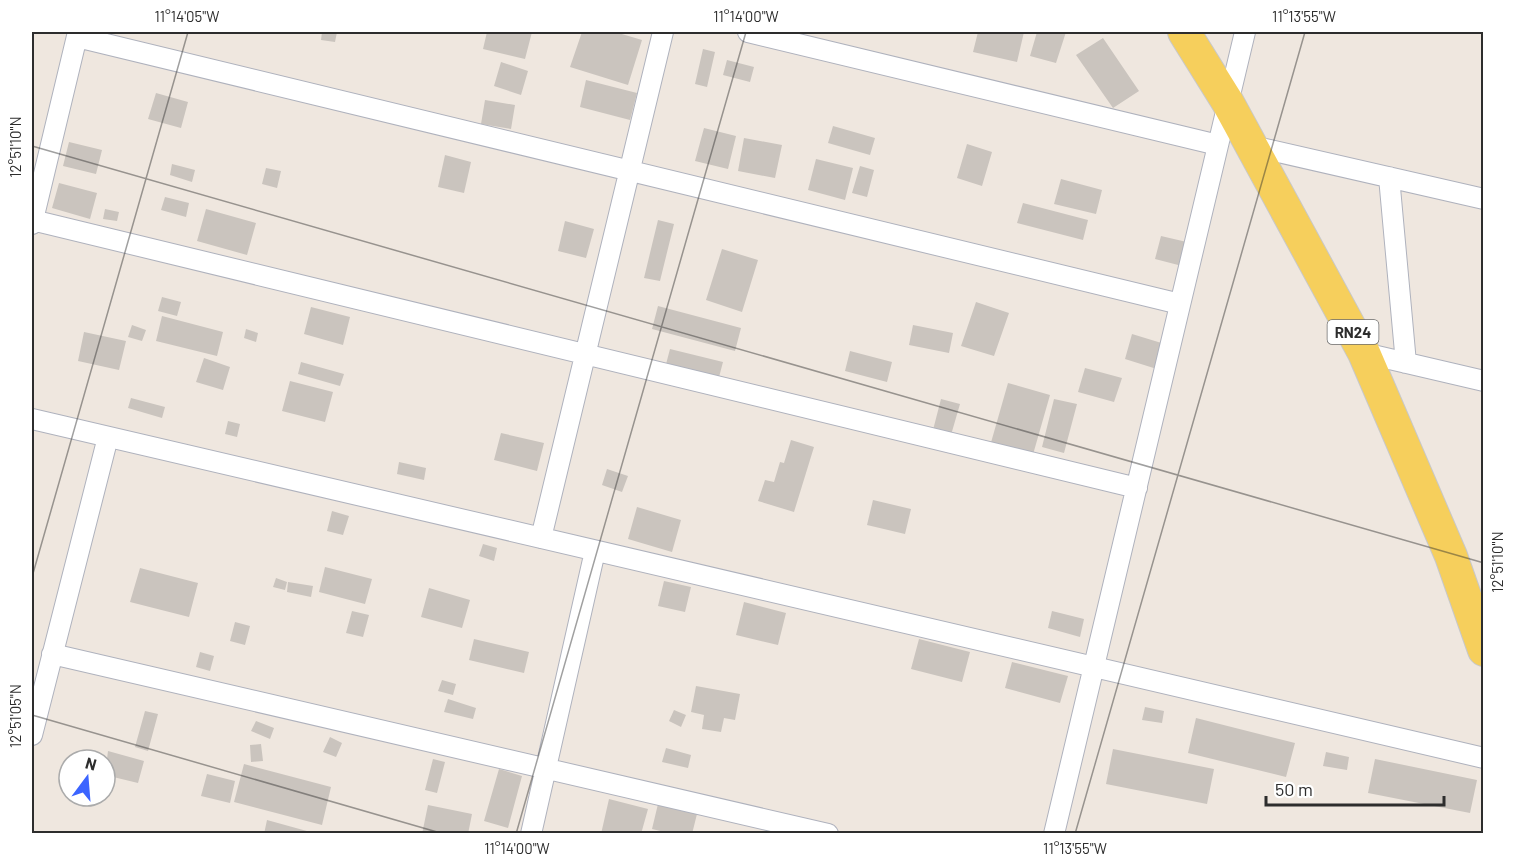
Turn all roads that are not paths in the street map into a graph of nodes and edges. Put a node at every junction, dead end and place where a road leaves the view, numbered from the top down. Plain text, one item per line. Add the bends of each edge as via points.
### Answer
1 (663, 32) edge
2 (748, 32) edge
3 (1185, 32) edge
4 (1245, 32) edge
5 (78, 34) edge
6 (1227, 101) junction
7 (1218, 145) junction
8 (1252, 146) junction
9 (629, 170) junction
10 (1389, 177) junction
11 (1484, 199) edge
12 (32, 222) edge
13 (1180, 304) junction
14 (1364, 352) junction
15 (585, 354) junction
16 (1406, 363) junction
17 (1484, 381) edge
18 (32, 419) edge
19 (108, 437) junction
20 (1137, 488) junction
21 (541, 538) junction
22 (595, 551) junction
23 (1484, 650) edge
24 (52, 654) junction
25 (1094, 668) junction
26 (32, 735) edge
27 (1484, 758) edge
28 (546, 769) junction
29 (531, 834) edge
30 (828, 834) edge
31 (1054, 834) edge

1 - 9 street
2 - 7 street
3 - 6 main road, RN24
4 - 6 street
5 - 9 street
5 - 12 street
6 - 7 street
6 - 8 main road, RN24
7 - 13 street
8 - 10 street
8 - 14 main road, RN24
9 - 13 street
9 - 15 street
10 - 11 street
10 - 16 street
12 - 15 street
13 - 20 street
14 - 16 street
14 - 23 main road, RN24 via 1451,556
15 - 20 street
15 - 21 street
16 - 17 street
18 - 19 street
19 - 21 street
19 - 24 street
20 - 25 street
21 - 22 street
22 - 25 street
22 - 28 street
24 - 26 street
24 - 28 street
25 - 27 street
25 - 31 street
28 - 29 street
28 - 30 street

